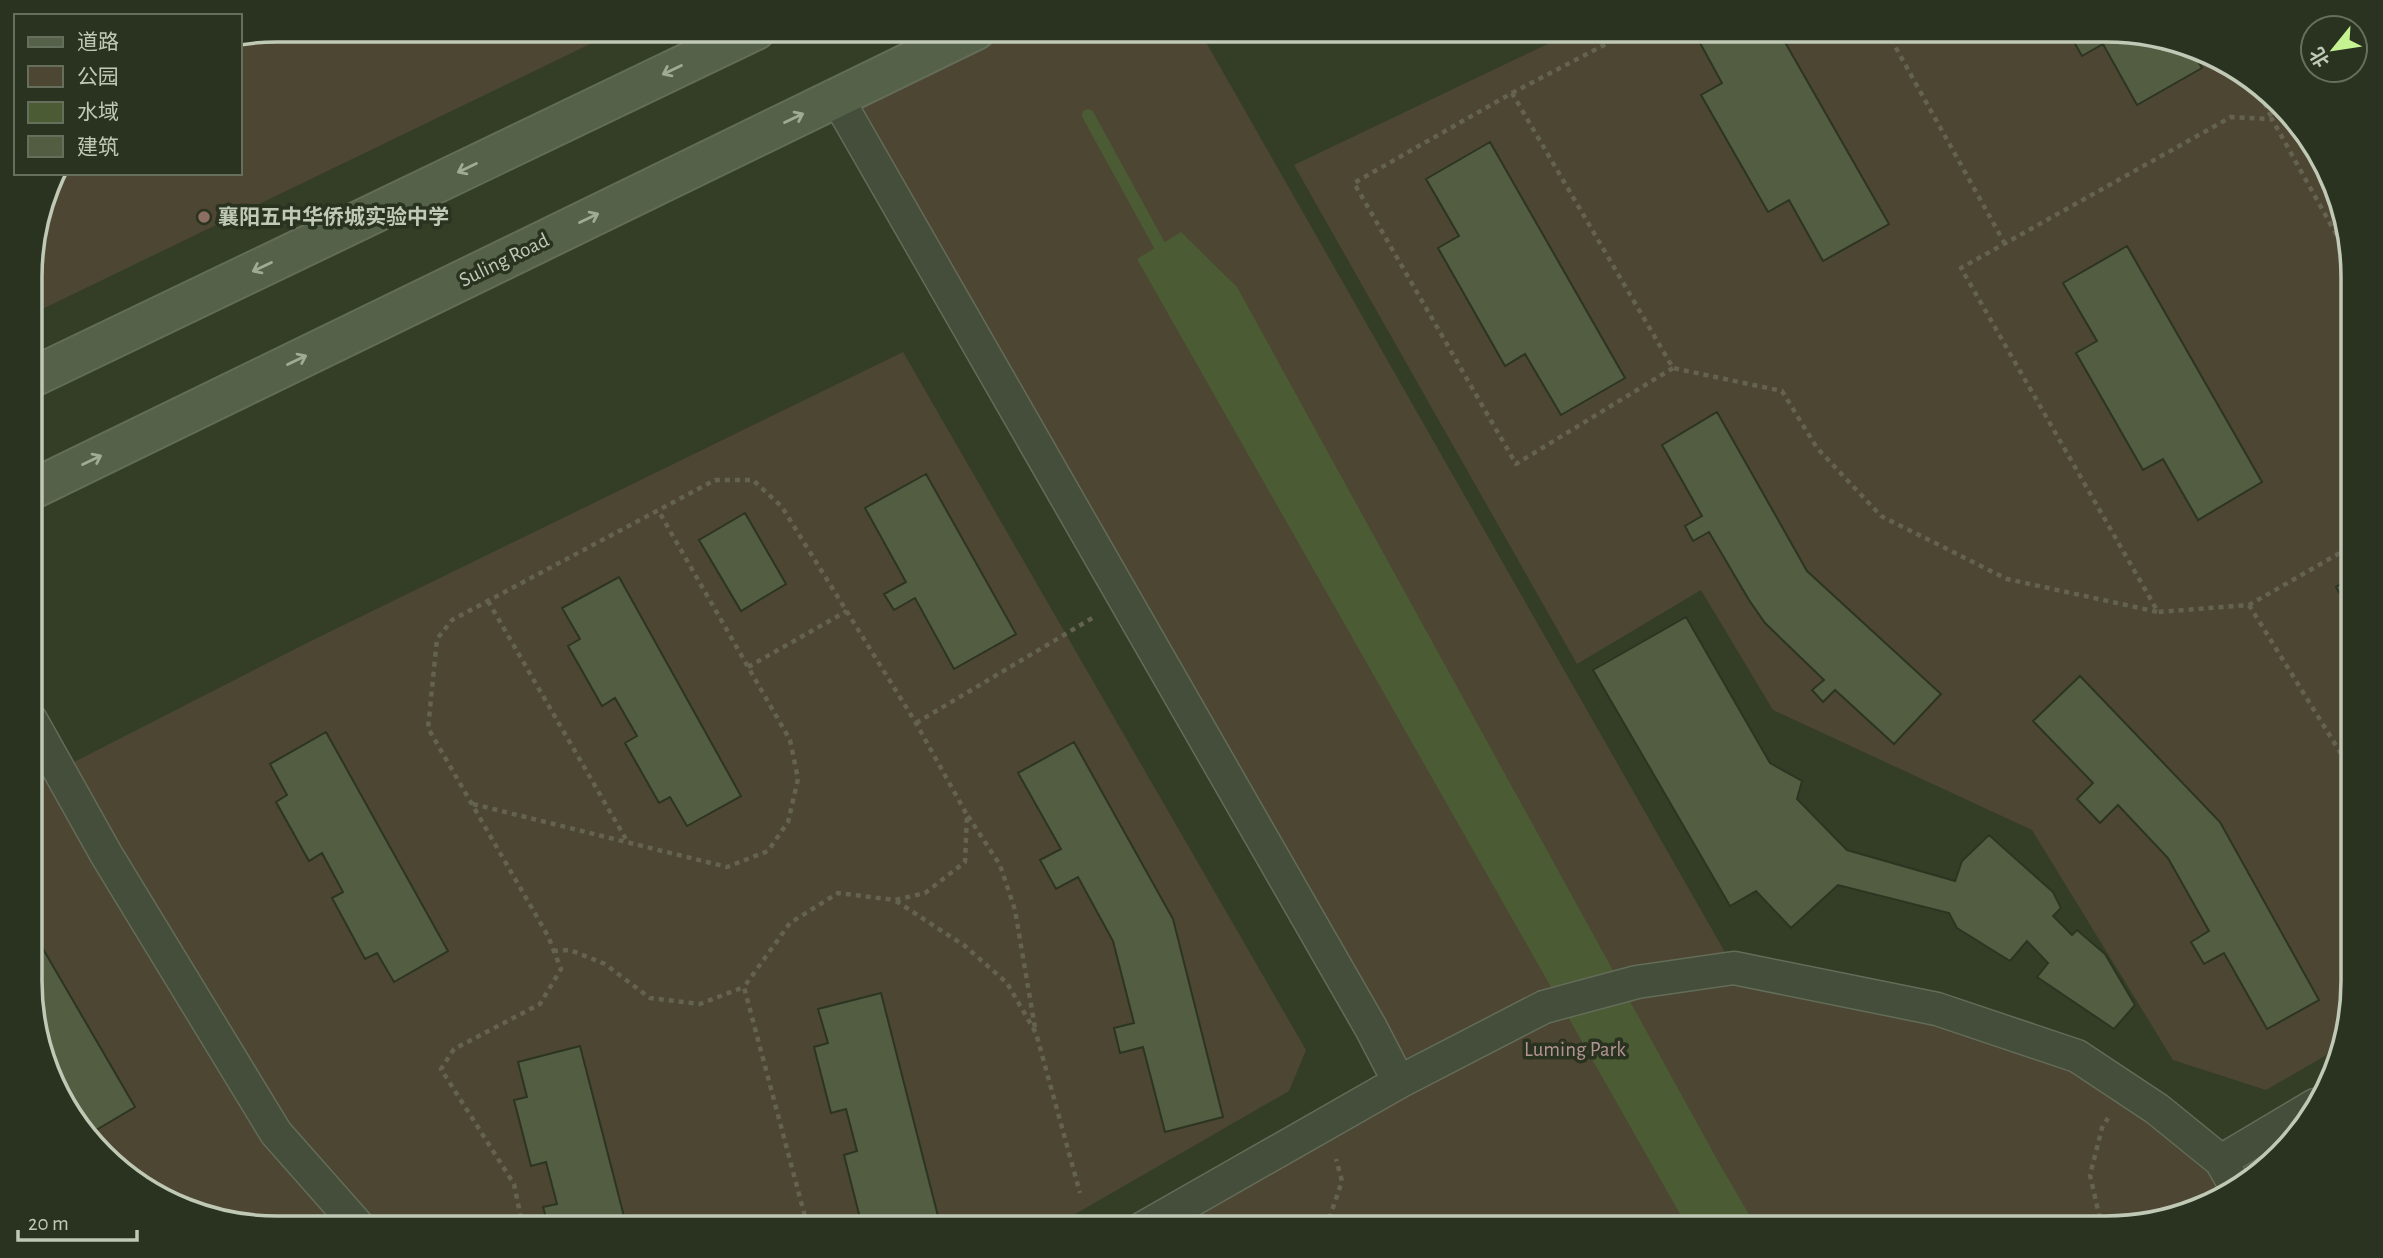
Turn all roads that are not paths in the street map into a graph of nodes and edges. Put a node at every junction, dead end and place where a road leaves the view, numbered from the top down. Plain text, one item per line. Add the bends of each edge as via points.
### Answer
1 (731, 42) edge
2 (951, 42) edge
3 (837, 98) junction
4 (43, 372) edge
5 (43, 484) edge
6 (42, 740) edge
7 (1399, 1082) junction
8 (2299, 1114) edge
9 (2221, 1161) junction
10 (2231, 1179) edge
11 (349, 1216) edge
12 (1165, 1216) edge

1 -> 4 main road
2 - 3 main road, Suling Road
5 -> 3 main road, Suling Road
3 - 7 street
6 - 11 street via 276,1133
7 - 9 street via 1544,1007 1637,982 1734,968 1937,1009 2077,1056 2157,1109
7 - 12 street
8 - 9 street
9 - 10 street

